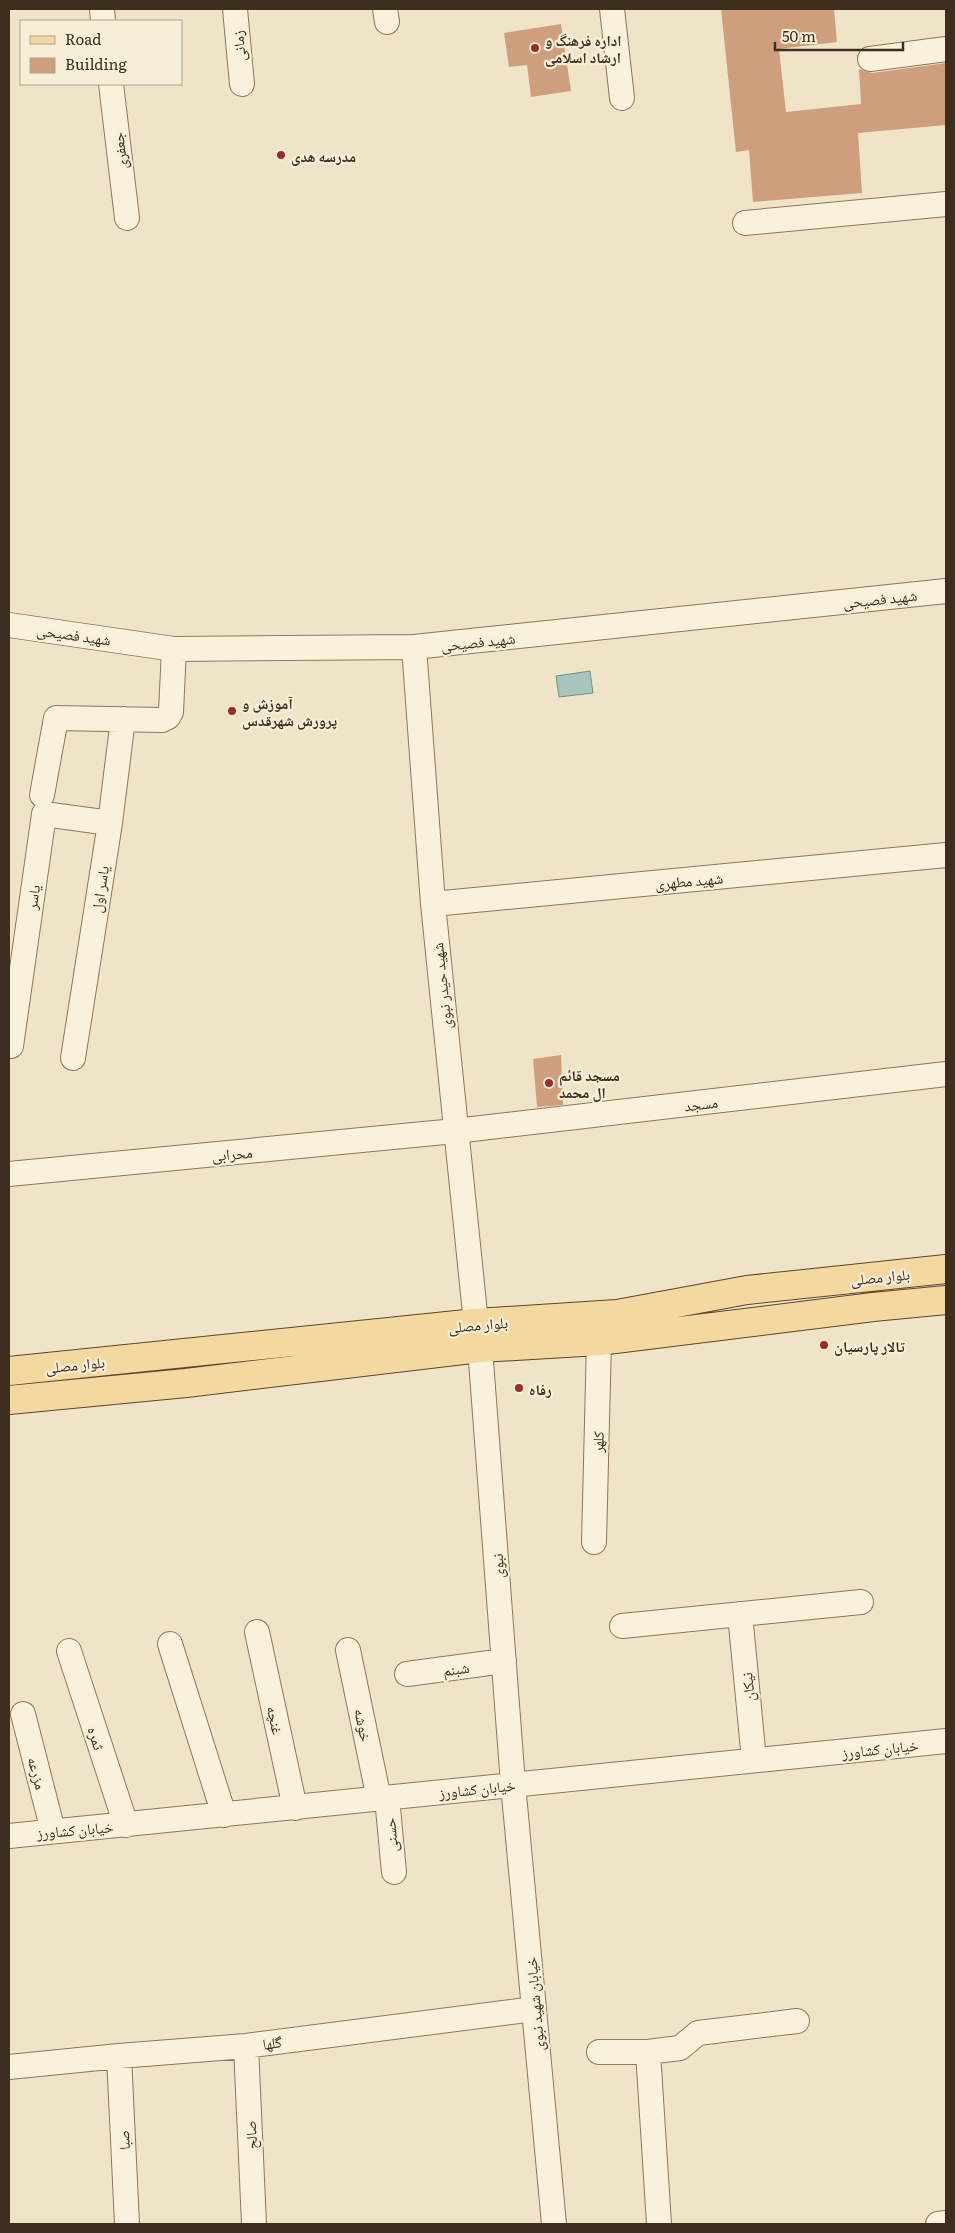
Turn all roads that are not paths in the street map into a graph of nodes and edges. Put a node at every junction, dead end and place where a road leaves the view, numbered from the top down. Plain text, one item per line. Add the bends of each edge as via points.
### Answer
1 (235, 9) edge
2 (612, 9) edge
3 (946, 49) edge
4 (870, 59) dead end
5 (242, 84) dead end
6 (111, 85) edge
7 (622, 98) dead end
8 (946, 204) edge
9 (127, 218) dead end
10 (745, 223) dead end
11 (946, 591) edge
12 (9, 625) edge
13 (414, 648) junction
14 (174, 649) junction
15 (123, 719) junction
16 (42, 795) dead end
17 (110, 823) junction
18 (946, 855) edge
19 (432, 904) junction
20 (11, 1046) dead end
21 (73, 1058) dead end
22 (946, 1074) edge
23 (455, 1131) junction
24 (9, 1174) edge
25 (946, 1269) edge
26 (946, 1300) edge
27 (478, 1335) junction
28 (600, 1341) junction
29 (9, 1371) edge
30 (9, 1400) edge
31 (594, 1542) dead end
32 (861, 1602) dead end
33 (740, 1614) junction
34 (622, 1626) dead end
35 (257, 1632) dead end
36 (170, 1644) dead end
37 (348, 1650) dead end
38 (69, 1651) dead end
39 (504, 1661) junction
40 (407, 1674) dead end
41 (23, 1714) dead end
42 (946, 1741) edge
43 (754, 1760) junction
44 (513, 1784) junction
45 (383, 1799) junction
46 (294, 1808) junction
47 (224, 1815) junction
48 (126, 1824) junction
49 (53, 1831) junction
50 (9, 1836) edge
51 (394, 1872) dead end
52 (534, 2009) junction
53 (798, 2021) dead end
54 (246, 2046) junction
55 (599, 2052) dead end
56 (648, 2052) junction
57 (119, 2056) junction
58 (9, 2068) edge
59 (946, 2223) edge
60 (127, 2224) edge
61 (254, 2224) edge
62 (554, 2224) edge
63 (659, 2224) edge
64 (938, 2224) edge

1 - 5 street, زمانی
2 - 7 street
3 - 4 street
6 - 9 street, جعفری
8 - 10 street
11 - 13 street, شهید فصیحی
12 - 14 street, شهید فصیحی
13 - 14 street, شهید فصیحی
13 - 19 street, شهید حیدر نبوی
14 - 15 street via 171,712 168,717 162,720
15 - 16 street via 56,718
15 - 17 street, یاسر اول
17 - 20 street, یاسر via 44,814
17 - 21 street, یاسر اول
18 - 19 street, شهید مطهری
19 - 23 street, شهید حیدر نبوی
22 - 23 street, مسجد
23 - 24 street, محرابی
23 - 27 street, شهید حیدر نبوی
25 - 27 main road, بلوار مصلی via 747,1290
26 - 28 main road, بلوار مصلی
27 - 28 main road, بلوار مصلی
27 - 29 main road, بلوار مصلی
27 - 30 main road, بلوار مصلی via 186,1382
27 - 39 street, نبوی
28 - 31 street, کلهر
32 - 33 street
33 - 34 street
33 - 43 street, نیکان
35 - 46 street, غنچه
36 - 47 street
37 - 45 street, خوشه
38 - 48 street, ثمره
39 - 40 street, شبنم
39 - 44 street, نبوی
41 - 49 street, مزرعه
42 - 43 street, خیابان کشاورز
43 - 44 street, خیابان کشاورز
44 - 45 street, خیابان کشاورز
44 - 52 street, خیابان شهید نبوی
45 - 46 street, خیابان کشاورز
45 - 51 street, حسنی
46 - 47 street, خیابان کشاورز
47 - 48 street, خیابان کشاورز
48 - 49 street, خیابان کشاورز
49 - 50 street, خیابان کشاورز
52 - 54 street, گلها
52 - 62 street, خیابان شهید نبوی
53 - 56 street via 698,2033 680,2048
54 - 57 street, گلها
54 - 61 street, صالح
55 - 56 street
56 - 63 street
57 - 58 street, گلها
57 - 60 street, صبا
59 - 64 street

